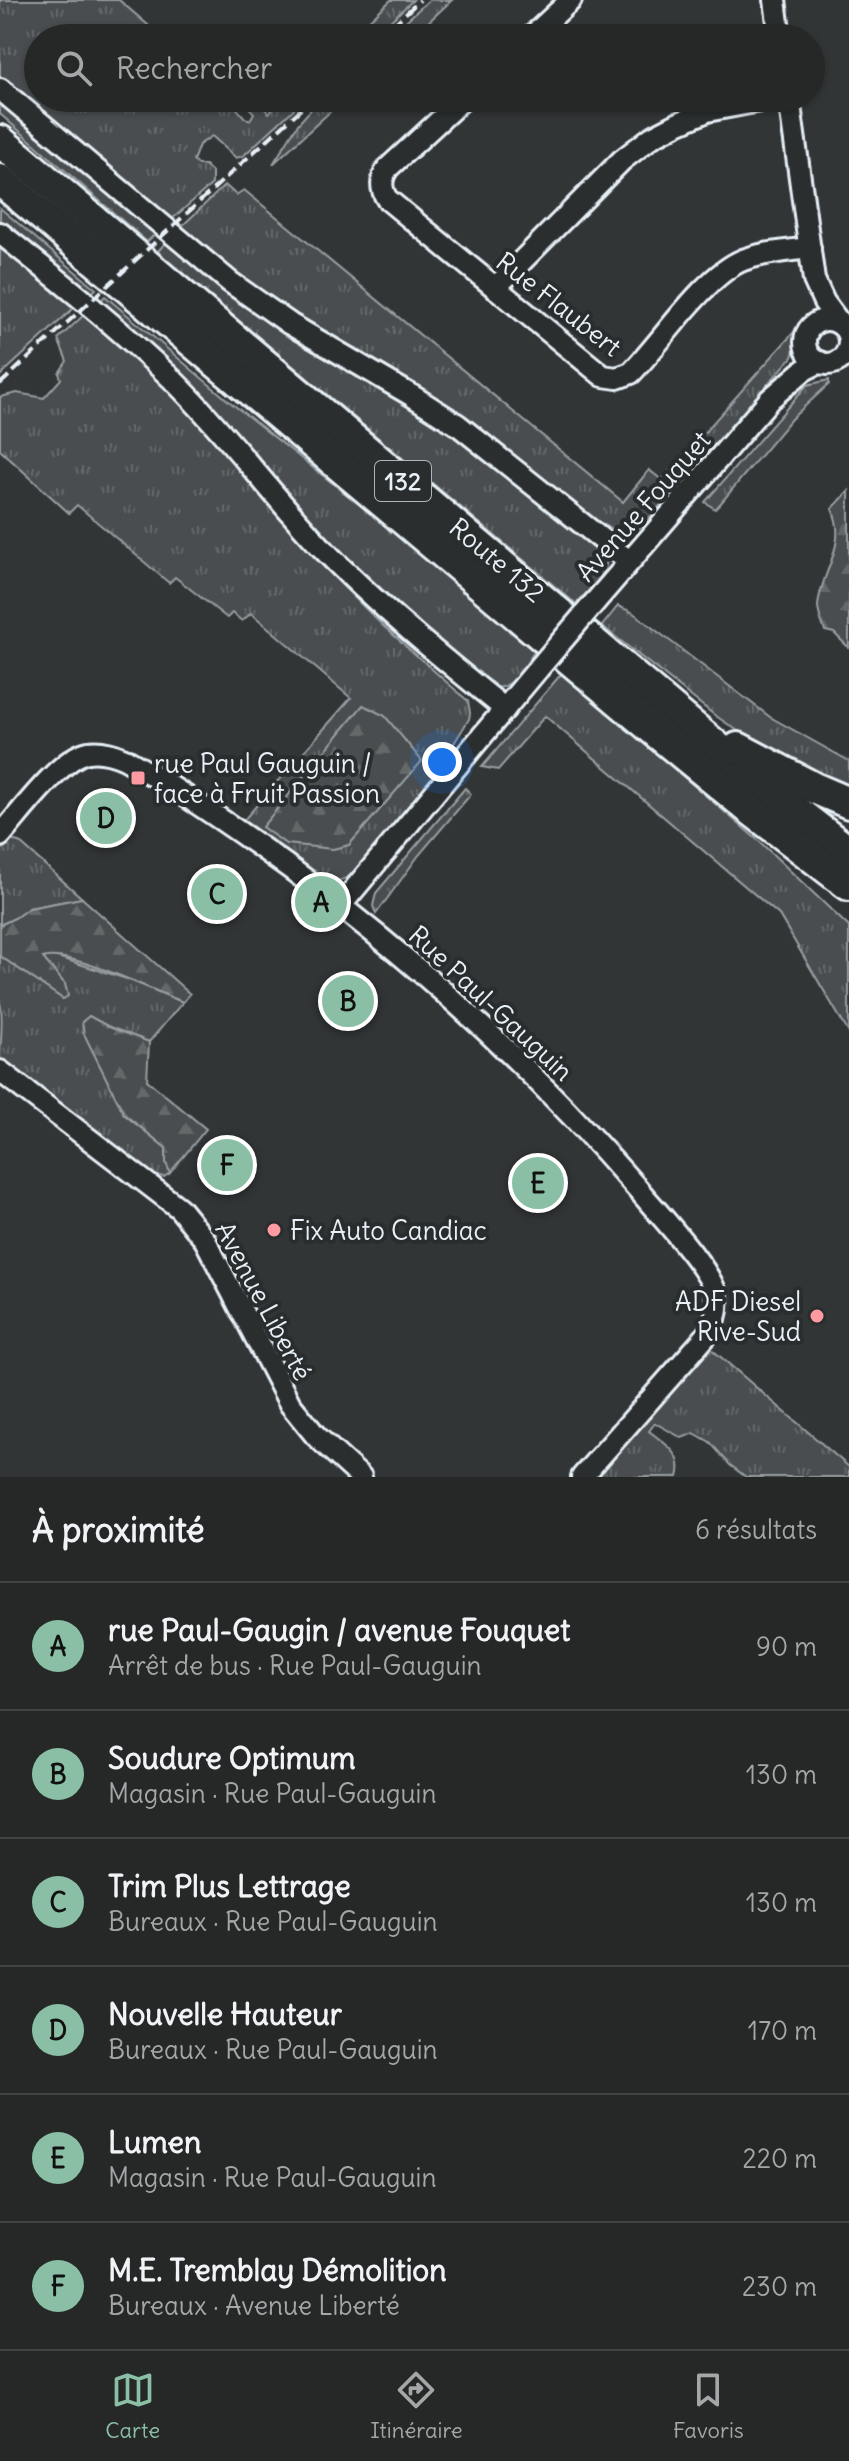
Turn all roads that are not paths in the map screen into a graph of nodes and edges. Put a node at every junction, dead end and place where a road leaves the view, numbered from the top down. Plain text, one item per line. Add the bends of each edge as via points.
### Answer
1 (571, 0) edge
2 (775, 0) edge
3 (545, 24) edge
4 (778, 24) edge
5 (0, 89) edge
6 (24, 109) edge
7 (27, 112) edge
8 (448, 112) edge
9 (705, 112) edge
10 (791, 112) edge
11 (0, 141) edge
12 (0, 180) edge
13 (0, 233) edge
14 (810, 248) junction
15 (814, 280) junction
16 (495, 288) junction
17 (844, 327) edge
18 (806, 338) junction
19 (846, 354) edge
20 (820, 362) junction
21 (770, 399) junction
22 (629, 561) junction
23 (505, 709) junction
24 (687, 720) junction
25 (849, 803) edge
26 (0, 836) edge
27 (841, 868) edge
28 (849, 903) edge
29 (341, 905) junction
30 (0, 1071) edge
31 (361, 1477) edge
32 (582, 1477) edge

1 - 3 street
2 - 4 street
5 - 6 street
7 - 22 street via 230,282 450,420
8 - 16 street, Rue Flaubert via 393,162 382,187 387,199
9 - 16 street via 641,145 614,167
10 - 14 street, Avenue Fouquet
11 - 24 highway, Route 132 / 132
12 - 27 highway, Route 132 / 132 via 661,736
13 - 23 street via 173,379 332,558
14 - 15 street, Avenue Fouquet
14 - 16 street, Rue Flaubert via 756,256 725,270 637,368 617,378 596,371
15 - 17 street, Avenue Fouquet
15 - 18 street, Avenue Fouquet
17 - 18 street via 822,321
17 - 19 street
18 - 20 street via 808,353
18 - 21 street, Avenue Fouquet
19 - 20 street via 832,363
20 - 21 street, Avenue Fouquet
21 - 22 street, Avenue Fouquet
22 - 23 street, Avenue Fouquet, bridge
23 - 29 street, Avenue Fouquet
24 - 25 highway
24 - 27 highway, Route 132 / 132 via 778,798
26 - 29 street, Rue Paul-Gauguin via 71,760 87,752 105,753 125,759 188,797
27 - 28 highway
29 - 32 street, Rue Paul-Gauguin via 421,970 531,1073 654,1208 715,1290 716,1315 708,1334
30 - 31 street, Avenue Liberté via 189,1219 290,1404

